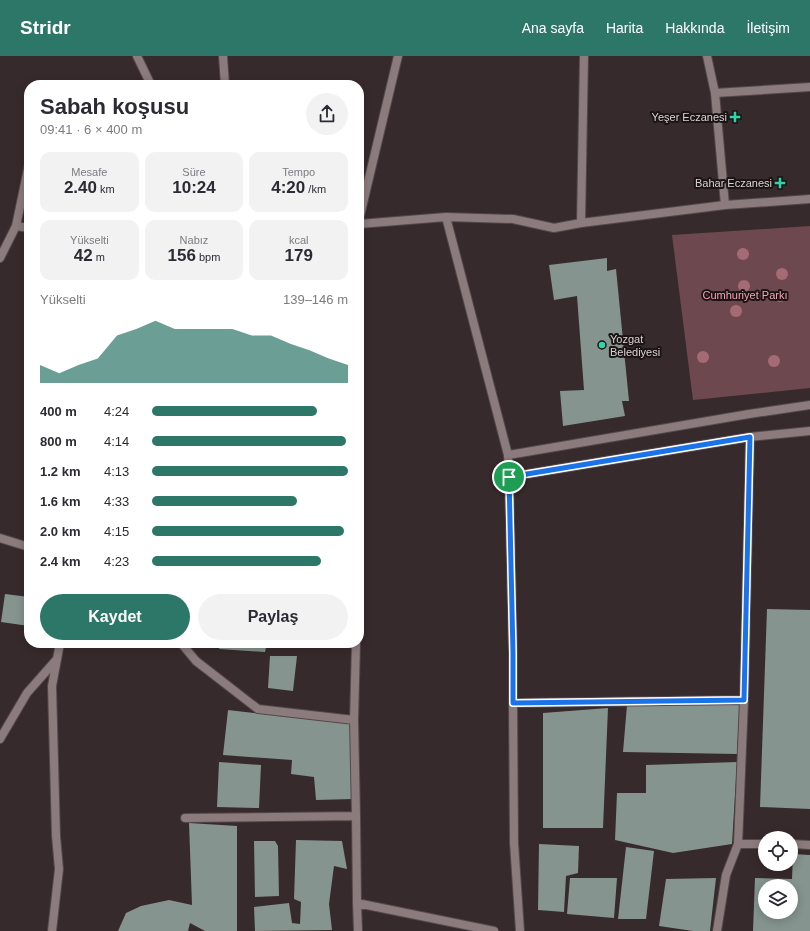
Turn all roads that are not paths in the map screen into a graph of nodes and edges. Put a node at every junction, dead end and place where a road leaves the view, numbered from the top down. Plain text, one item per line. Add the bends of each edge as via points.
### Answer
1 (137, 56) edge
2 (223, 56) edge
3 (398, 56) edge
4 (584, 56) edge
5 (707, 56) edge
6 (149, 80) edge
7 (225, 80) edge
8 (810, 87) edge
9 (715, 94) junction
10 (24, 188) edge
11 (364, 199) edge
12 (810, 199) edge
13 (725, 205) junction
14 (446, 217) junction
15 (581, 223) junction
16 (364, 224) edge
17 (16, 226) junction
18 (24, 227) edge
19 (0, 258) edge
20 (810, 406) edge
21 (810, 431) edge
22 (750, 437) junction
23 (508, 455) junction
24 (509, 477) junction
25 (0, 538) edge
26 (24, 545) edge
27 (59, 648) edge
28 (185, 648) edge
29 (356, 648) edge
30 (57, 658) junction
31 (744, 700) junction
32 (513, 703) junction
33 (354, 720) junction
34 (0, 739) edge
35 (356, 816) junction
36 (185, 818) dead end
37 (738, 844) junction
38 (758, 844) edge
39 (798, 844) edge
40 (810, 845) edge
41 (357, 903) junction
42 (52, 931) edge
43 (358, 931) edge
44 (494, 931) edge
45 (520, 931) edge
46 (717, 931) edge

1 - 6 street
2 - 7 street
3 - 11 street
4 - 15 street
5 - 9 street
8 - 9 street
9 - 13 street
10 - 17 street
12 - 13 street
13 - 15 street
14 - 15 street via 513,219 554,228
14 - 16 street
14 - 23 street
17 - 18 street
17 - 19 street
20 - 23 street via 748,414
21 - 22 street
22 - 24 street
22 - 31 street
23 - 24 street
24 - 32 street
25 - 26 street
27 - 30 street
28 - 33 street via 196,661 258,709
29 - 33 street
30 - 34 street via 27,693
30 - 42 street via 52,686 59,869
31 - 32 street
31 - 37 street
32 - 45 street via 514,843
33 - 35 street
35 - 36 street
35 - 41 street
37 - 38 street
37 - 46 street via 726,875
39 - 40 street
41 - 43 street
41 - 44 street

